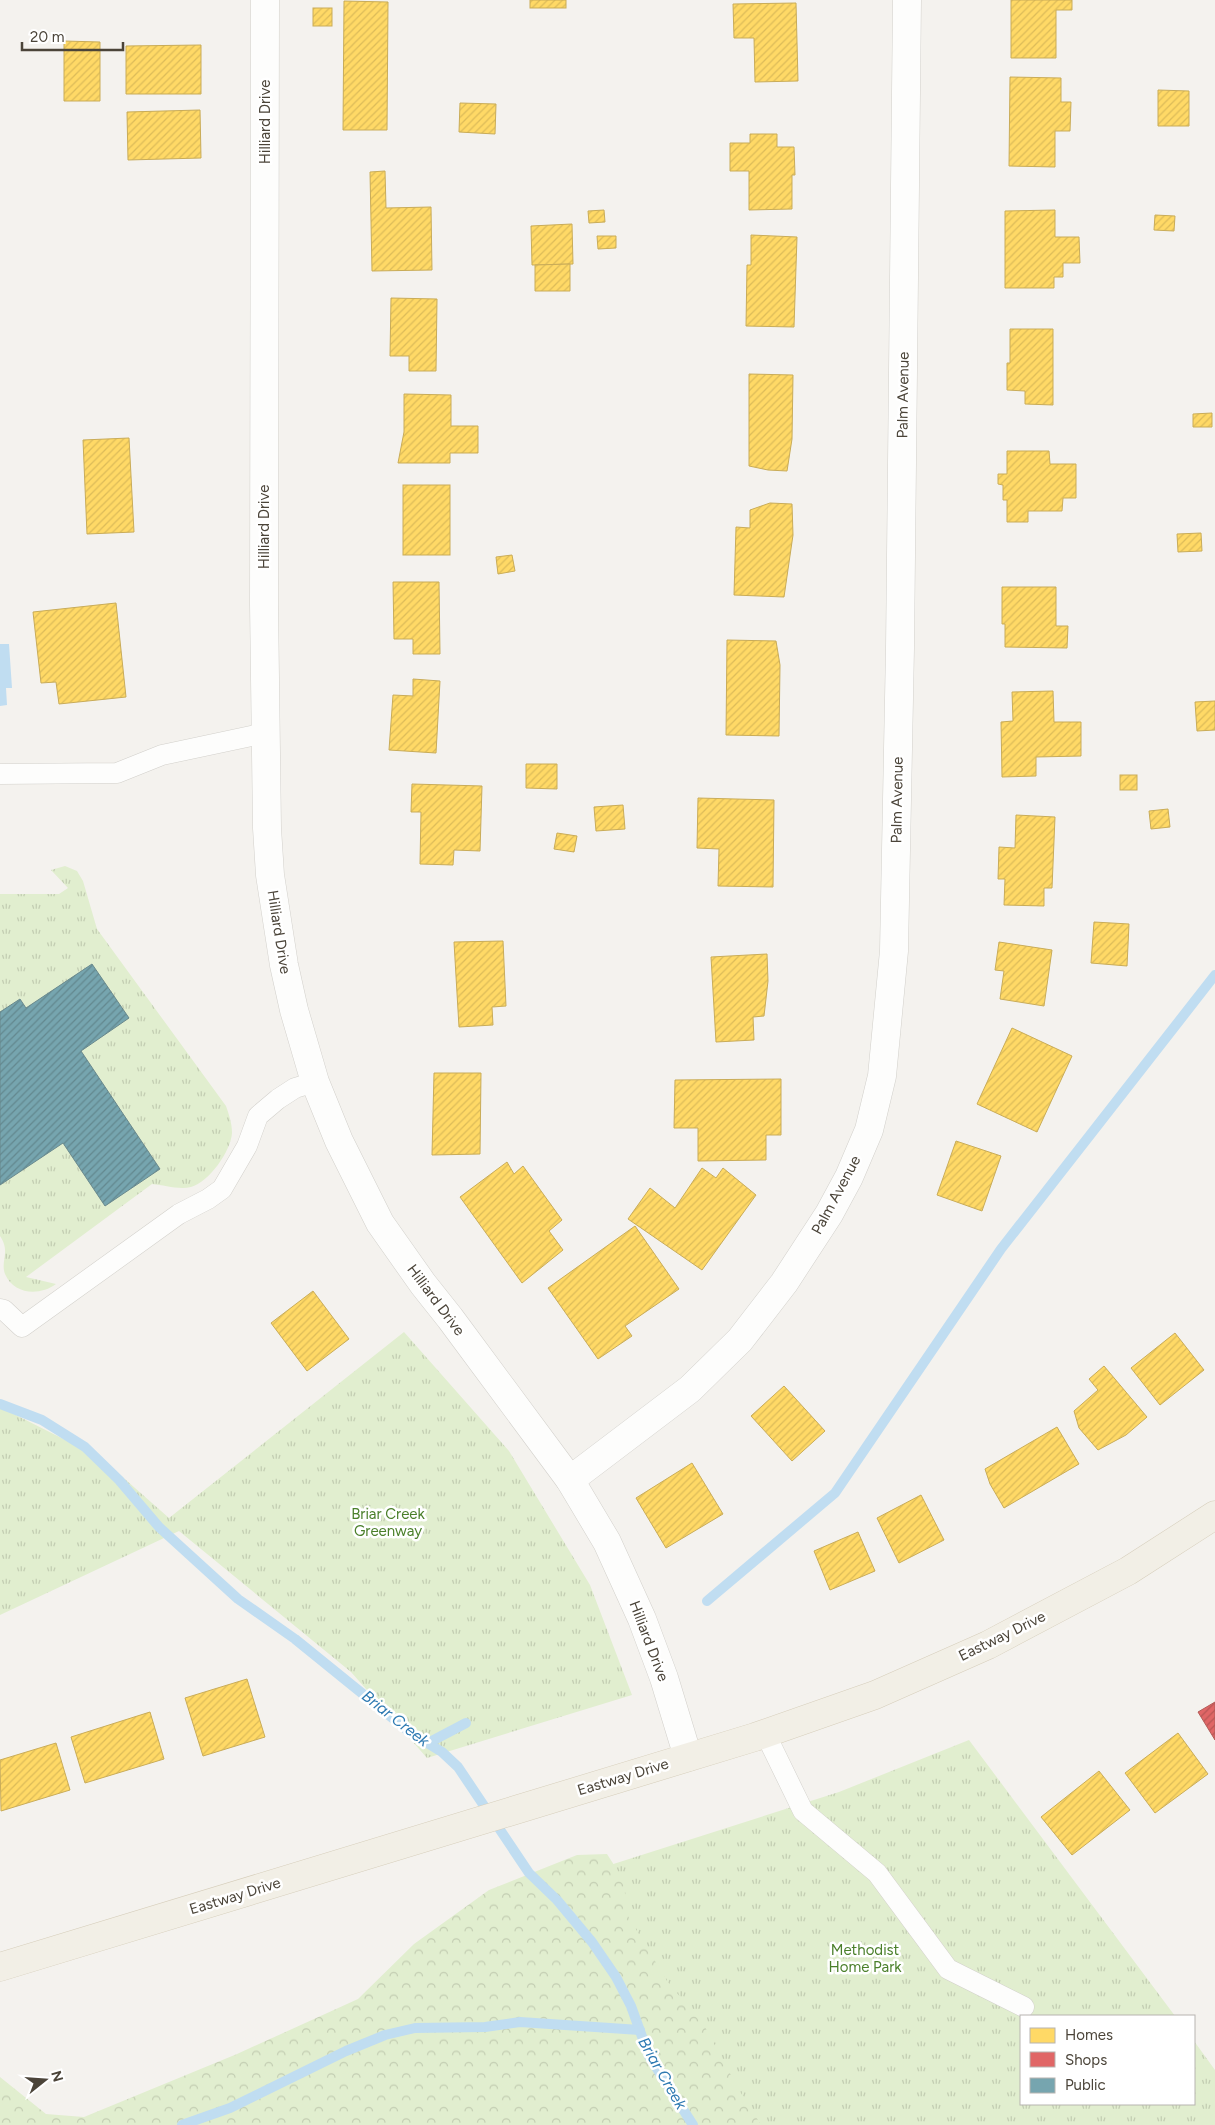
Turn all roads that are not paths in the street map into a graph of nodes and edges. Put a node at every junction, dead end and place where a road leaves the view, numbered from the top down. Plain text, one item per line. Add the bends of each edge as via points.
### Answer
1 (265, 0) edge
2 (907, 0) edge
3 (265, 733) junction
4 (0, 774) edge
5 (315, 1082) junction
6 (0, 1309) edge
7 (570, 1480) junction
8 (1215, 1515) edge
9 (765, 1733) junction
10 (688, 1757) junction
11 (0, 1967) edge
12 (1024, 2007) dead end

1 - 3 street, Hilliard Drive
2 - 7 street, Palm Avenue via 894,944 882,1076 869,1130 849,1177 830,1214 784,1284 740,1340 690,1389
3 - 4 lane via 162,755 117,773
3 - 5 street, Hilliard Drive via 270,875 284,966
5 - 6 lane via 295,1088 258,1116 247,1146 222,1189 208,1200 179,1214 22,1326
5 - 7 street, Hilliard Drive via 339,1141 380,1223
7 - 10 street, Hilliard Drive via 607,1542 642,1619
8 - 9 main road, Eastway Drive via 1128,1571 988,1645 875,1695
9 - 10 main road, Eastway Drive
9 - 12 lane via 803,1810 877,1873 948,1969
10 - 11 main road, Eastway Drive

